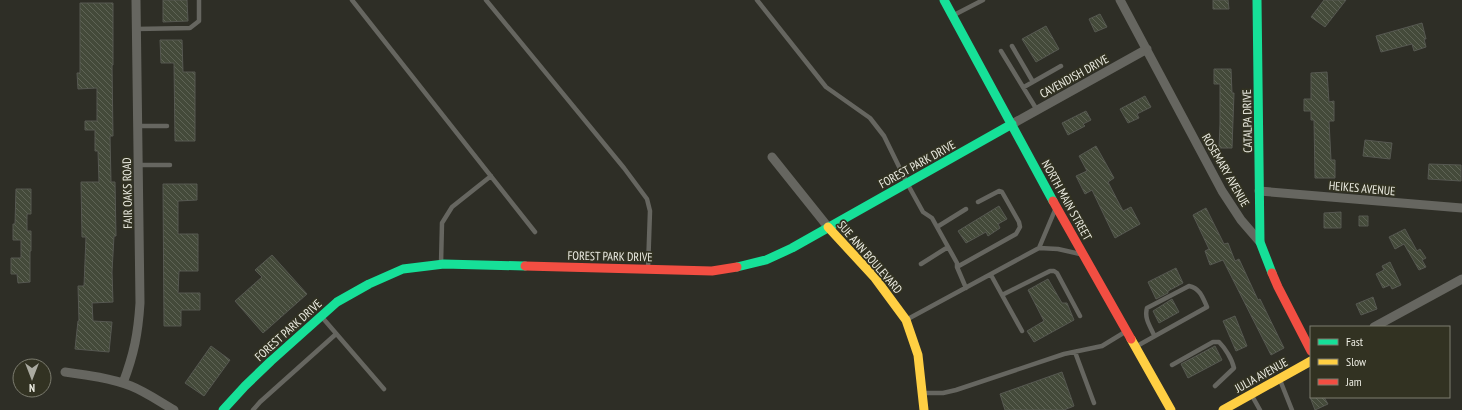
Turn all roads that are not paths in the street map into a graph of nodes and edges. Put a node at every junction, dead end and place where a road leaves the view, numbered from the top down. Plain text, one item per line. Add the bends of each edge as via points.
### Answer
1 (136, 0) edge
2 (199, 0) edge
3 (352, 0) edge
4 (486, 0) edge
5 (757, 0) edge
6 (944, 0) edge
7 (983, 0) edge
8 (1120, 0) edge
9 (1257, 0) edge
10 (1262, 0) edge
11 (953, 16) junction
12 (136, 29) junction
13 (1012, 46) dead end
14 (1147, 49) junction
15 (1001, 51) dead end
16 (1061, 66) dead end
17 (1033, 82) junction
18 (1024, 87) junction
19 (1037, 110) junction
20 (1012, 124) junction
21 (138, 126) junction
22 (168, 126) dead end
23 (772, 157) dead end
24 (138, 165) junction
25 (170, 165) dead end
26 (491, 176) junction
27 (907, 183) junction
28 (1259, 191) junction
29 (978, 202) dead end
30 (1056, 207) junction
31 (1462, 208) edge
32 (966, 209) dead end
33 (828, 227) junction
34 (937, 227) junction
35 (535, 232) dead end
36 (1260, 242) junction
37 (948, 247) junction
38 (1039, 248) junction
39 (1085, 256) junction
40 (441, 264) junction
41 (921, 264) dead end
42 (957, 268) junction
43 (648, 269) junction
44 (991, 274) junction
45 (1462, 279) edge
46 (966, 288) junction
47 (1002, 295) junction
48 (321, 316) junction
49 (1080, 316) dead end
50 (906, 320) junction
51 (1376, 326) edge
52 (1022, 331) dead end
53 (1127, 331) junction
54 (336, 334) junction
55 (1154, 335) junction
56 (1135, 346) junction
57 (1310, 350) edge
58 (1075, 352) junction
59 (1310, 361) edge
60 (1172, 365) dead end
61 (65, 372) dead end
62 (1279, 378) junction
63 (123, 383) junction
64 (1215, 386) dead end
65 (384, 389) dead end
66 (922, 393) junction
67 (1251, 394) junction
68 (1094, 403) dead end
69 (174, 410) edge
70 (223, 410) edge
71 (253, 410) edge
72 (924, 410) edge
73 (1171, 410) edge
74 (1223, 410) edge
75 (1260, 410) edge
76 (1292, 410) edge

1 - 12 street, FAIR OAKS ROAD
2 - 12 lane via 199,22 190,28
3 - 26 lane
4 - 43 lane via 647,199 650,211
5 - 27 lane via 826,87 870,118 884,136
6 - 11 street, NORTH MAIN STREET
7 - 11 lane
8 - 14 street, ROSEMARY AVENUE
9 - 10 street
9 - 28 street, CATALPA DRIVE
11 - 20 street, NORTH MAIN STREET
12 - 21 street, FAIR OAKS ROAD
13 - 17 lane
14 - 19 street, CAVENDISH DRIVE
14 - 36 street, ROSEMARY AVENUE via 1222,191 1241,220
15 - 18 lane
16 - 17 lane
17 - 18 lane
18 - 19 lane
19 - 20 street, CAVENDISH DRIVE
20 - 27 street, FOREST PARK DRIVE
20 - 30 street, NORTH MAIN STREET
21 - 22 lane
21 - 24 street, FAIR OAKS ROAD
23 - 33 street, SUE ANN BOULEVARD
24 - 25 lane
24 - 63 street, FAIR OAKS ROAD via 140,311 134,350
26 - 35 lane
26 - 40 lane via 452,207 442,224
27 - 33 street, FOREST PARK DRIVE
27 - 34 lane via 923,212 932,218
28 - 31 street, HEIKES AVENUE
28 - 36 street, CATALPA DRIVE
29 - 42 lane via 999,191 1002,192 1020,227 1016,234
30 - 38 lane
30 - 39 street, NORTH MAIN STREET
32 - 34 lane
33 - 43 street, FOREST PARK DRIVE via 766,260 736,267 712,271
33 - 50 street, SUE ANN BOULEVARD via 875,278
34 - 37 lane
36 - 57 street, ROSEMARY AVENUE via 1278,287
37 - 41 lane
37 - 42 lane via 957,262
38 - 39 lane via 1058,249
38 - 44 lane
39 - 53 street, NORTH MAIN STREET
40 - 43 street, FOREST PARK DRIVE
40 - 48 street, FOREST PARK DRIVE via 403,269 337,302
42 - 46 lane
44 - 46 lane
44 - 47 lane
45 - 51 street
46 - 50 lane
47 - 49 lane via 1054,271
47 - 52 lane
48 - 54 lane
48 - 70 street, FOREST PARK DRIVE via 271,361
50 - 66 street, SUE ANN BOULEVARD via 918,355
53 - 56 street, NORTH MAIN STREET
53 - 58 lane via 1102,346
54 - 65 lane
54 - 71 lane
55 - 55 lane via 1207,306 1200,292 1189,286 1147,308 1147,319
55 - 56 lane
56 - 73 street, NORTH MAIN STREET
58 - 66 lane via 956,390
58 - 68 lane
59 - 62 street, JULIA AVENUE
60 - 64 lane via 1213,342 1219,342 1234,368
61 - 63 street
62 - 67 street, JULIA AVENUE
62 - 76 lane
63 - 69 street
66 - 72 street, SUE ANN BOULEVARD
67 - 74 street, JULIA AVENUE
67 - 75 lane

